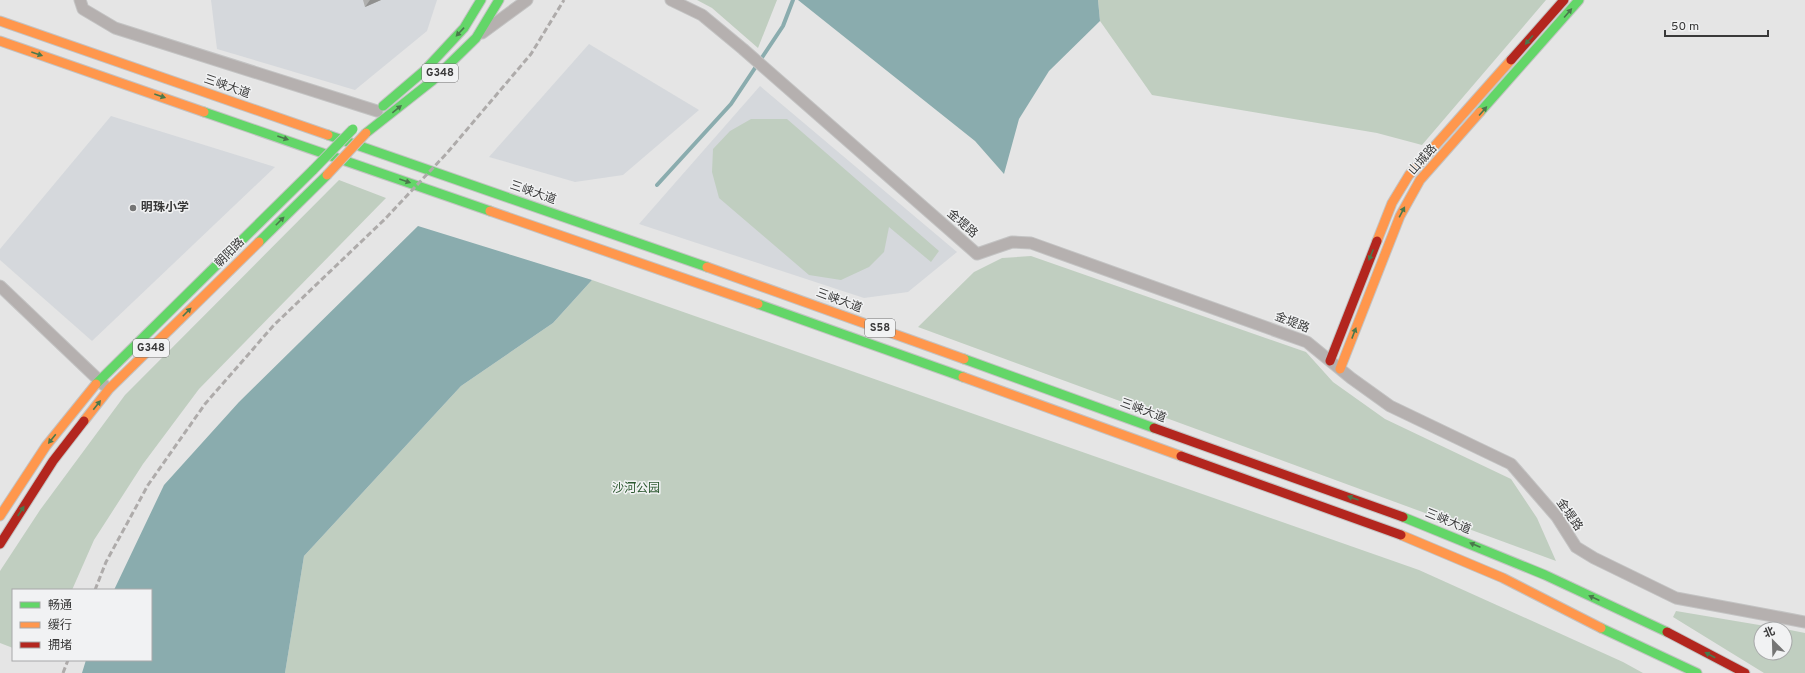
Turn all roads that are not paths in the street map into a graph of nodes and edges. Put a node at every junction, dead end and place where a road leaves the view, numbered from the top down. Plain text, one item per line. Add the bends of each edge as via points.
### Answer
1 (80, 0) edge
2 (481, 0) edge
3 (499, 0) edge
4 (527, 0) edge
5 (672, 0) edge
6 (1564, 0) edge
7 (1579, 0) edge
8 (0, 20) edge
9 (476, 38) junction
10 (0, 41) edge
11 (377, 111) junction
12 (0, 286) edge
13 (1330, 361) junction
14 (1340, 369) junction
15 (98, 381) junction
16 (109, 389) junction
17 (0, 516) edge
18 (0, 544) edge
19 (1805, 622) edge
20 (1697, 673) edge
21 (1745, 673) edge

1 - 11 street via 83,9 115,28
2 -> 11 main road, 朝阳路 / G348 via 464,28 424,71
3 - 9 main road, 朝阳路 / G348
4 - 9 street
5 - 13 street, 金堤路 via 702,15 766,68 977,254 1012,242 1031,243 1307,342
6 -> 13 main road, 山城路 via 1409,175 1392,203
14 -> 7 main road, 山城路 via 1400,216 1420,180
21 -> 8 main road, 三峡大道 / S58 via 1683,640 1545,575 1377,507 794,297
16 -> 9 main road, 朝阳路 / G348, bridge via 327,175 366,133 432,81
10 -> 20 main road, S58 via 770,308 1416,541 1503,578 1623,639
11 - 15 main road, 朝阳路 / G348, bridge via 359,124
12 - 15 street
13 - 14 street, 金堤路
14 - 19 street, 金堤路 via 1390,406 1511,464 1556,517 1576,547 1594,558 1676,598
15 - 16 street
15 -> 17 main road, 朝阳路 / G348 via 46,446
18 -> 16 main road, 朝阳路 / G348 via 53,461

